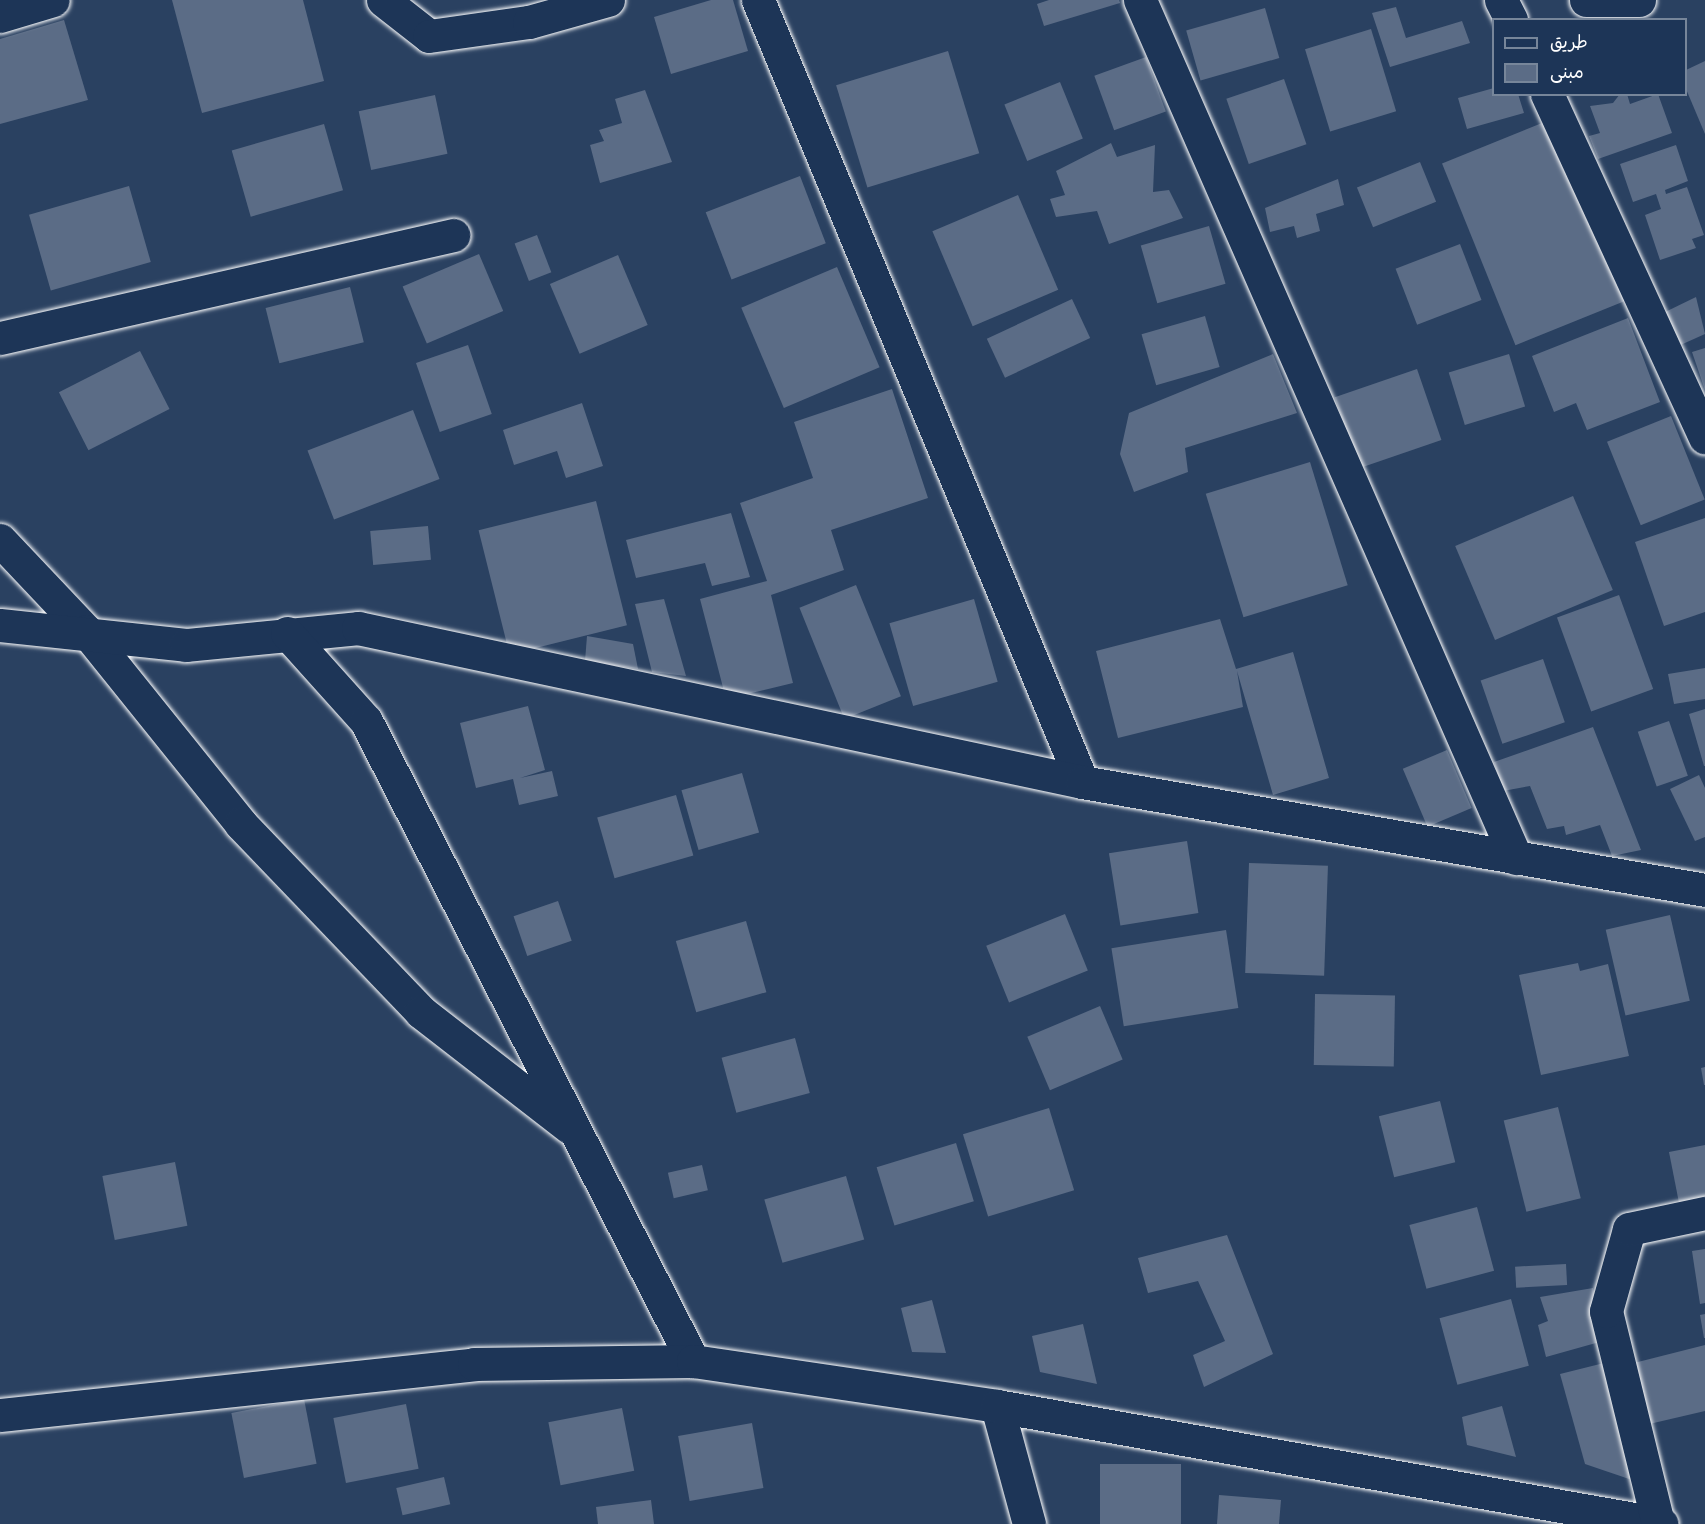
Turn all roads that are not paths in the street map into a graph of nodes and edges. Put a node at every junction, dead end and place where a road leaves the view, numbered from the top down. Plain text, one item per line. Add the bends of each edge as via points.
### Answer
1 (53, 0) edge
2 (383, 0) edge
3 (608, 0) edge
4 (758, 0) edge
5 (1140, 0) edge
6 (1501, 0) edge
7 (1586, 0) edge
8 (1639, 0) edge
9 (0, 16) edge
10 (1509, 18) edge
11 (1548, 96) edge
12 (453, 235) dead end
13 (0, 338) edge
14 (1705, 437) edge
15 (0, 540) edge
16 (0, 625) edge
17 (86, 631) junction
18 (287, 633) junction
19 (1082, 782) junction
20 (1516, 858) junction
21 (1705, 890) edge
22 (576, 1132) junction
23 (1705, 1213) edge
24 (693, 1361) junction
25 (998, 1406) junction
26 (0, 1415) edge
27 (1029, 1524) edge
28 (1660, 1524) edge

1 - 9 street
2 - 3 street via 429,36 529,22
4 - 19 street
5 - 20 street
6 - 10 street
7 - 8 street
11 - 14 street
12 - 13 street
15 - 17 street
16 - 17 street
17 - 18 street via 186,645
17 - 22 street via 241,824 422,1012
18 - 19 street via 358,628
18 - 22 street via 366,721
19 - 20 street
20 - 21 street
22 - 24 street
23 - 28 street via 1629,1229 1606,1311
24 - 25 street
24 - 26 street via 474,1364
25 - 27 street
25 - 28 street

